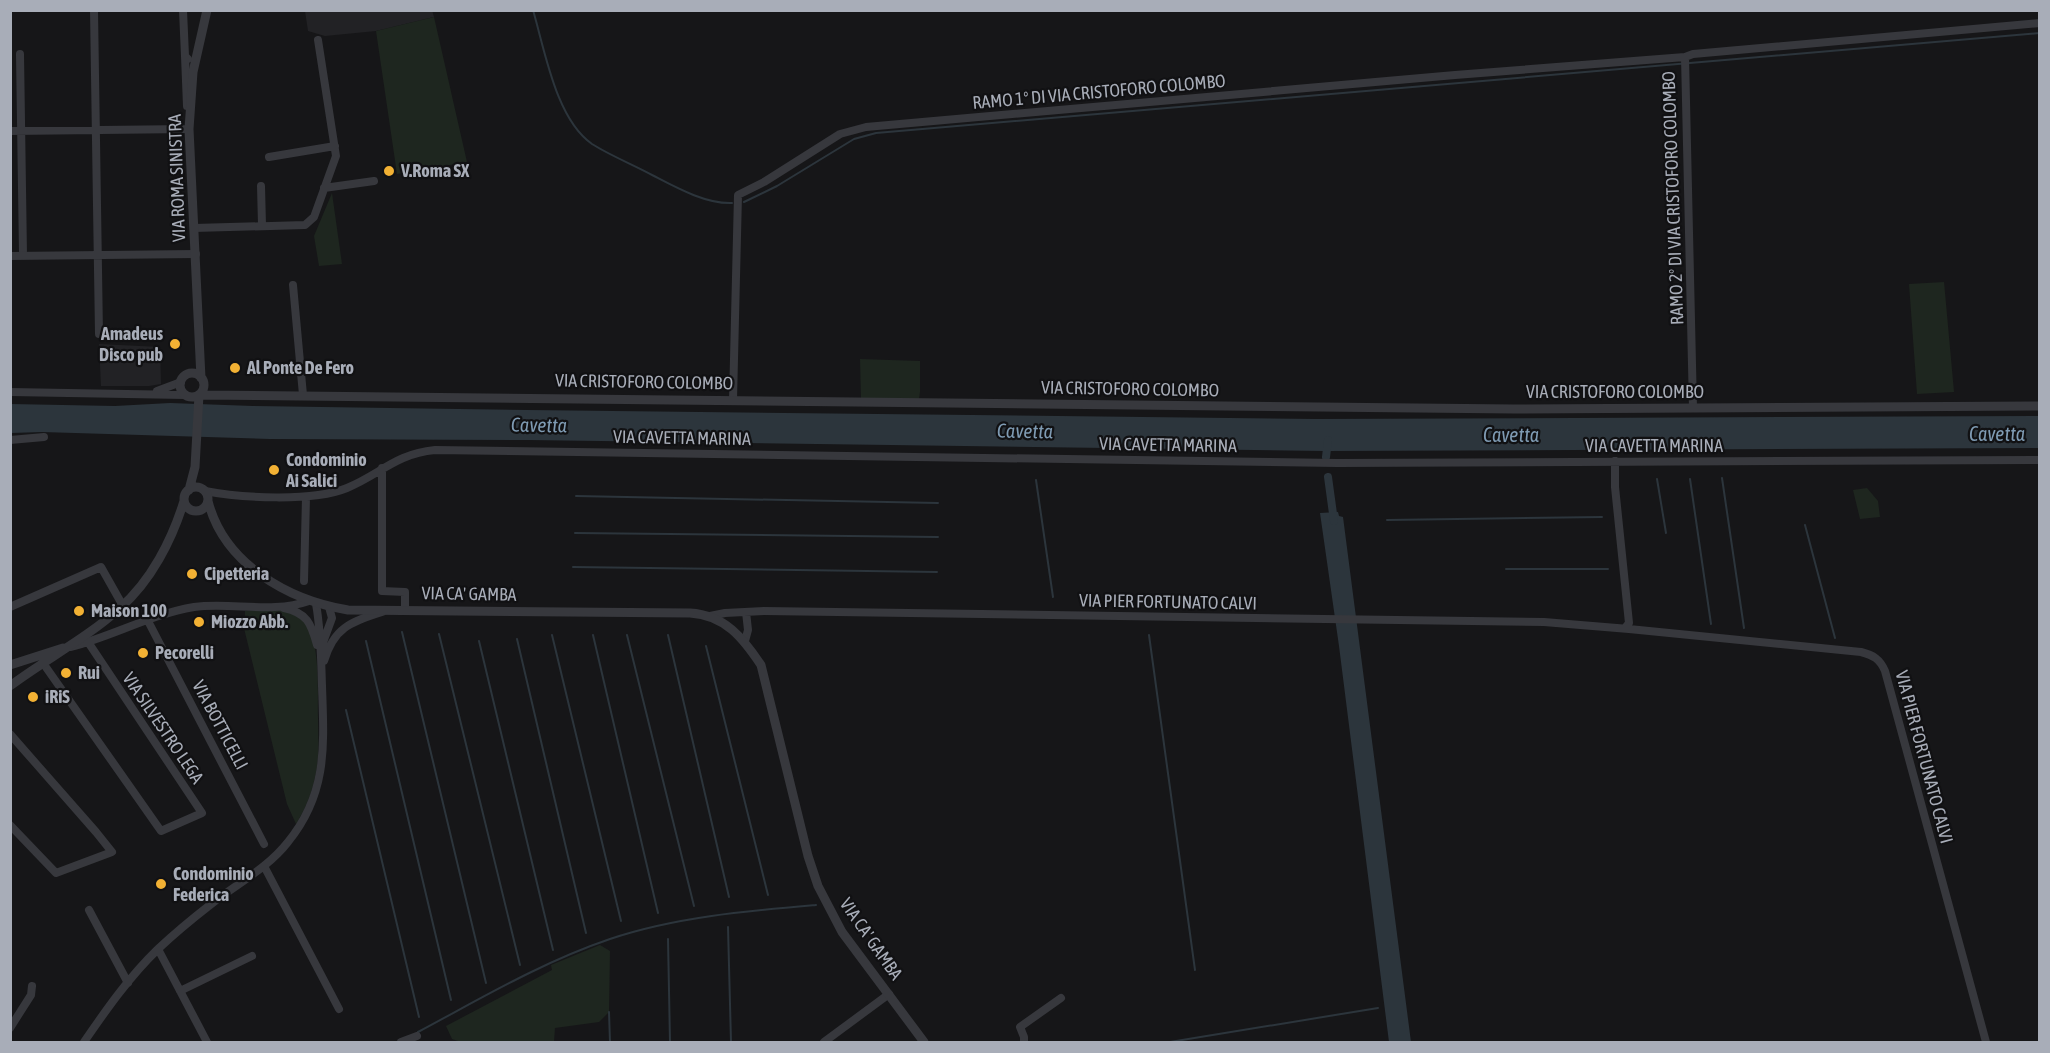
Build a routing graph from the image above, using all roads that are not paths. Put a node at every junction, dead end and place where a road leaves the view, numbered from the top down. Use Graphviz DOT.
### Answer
graph roads {
  1 [pos="94,10"];
  2 [pos="183,10"];
  3 [pos="207,10"];
  4 [pos="2040,23"];
  5 [pos="318,40"];
  6 [pos="20,54"];
  7 [pos="185,56"];
  8 [pos="195,61"];
  9 [pos="1685,62"];
  10 [pos="189,129"];
  11 [pos="96,130"];
  12 [pos="10,131"];
  13 [pos="20,131"];
  14 [pos="334,146"];
  15 [pos="269,157"];
  16 [pos="374,181"];
  17 [pos="261,186"];
  18 [pos="324,188"];
  19 [pos="262,225"];
  20 [pos="194,228"];
  21 [pos="196,254"];
  22 [pos="23,255"];
  23 [pos="98,255"];
  24 [pos="10,256"];
  25 [pos="293,285"];
  26 [pos="99,334"];
  27 [pos="199,345"];
  28 [pos="189,374"];
  29 [pos="203,381"];
  30 [pos="180,382"];
  31 [pos="10,392"];
  32 [pos="141,394"];
  33 [pos="219,394"];
  34 [pos="303,395"];
  35 [pos="194,397"];
  36 [pos="733,400"];
  37 [pos="2040,406"];
  38 [pos="1693,408"];
  39 [pos="44,437"];
  40 [pos="10,440"];
  41 [pos="2040,460"];
  42 [pos="1615,461"];
  43 [pos="195,467"];
  44 [pos="382,468"];
  45 [pos="189,490"];
  46 [pos="206,495"];
  47 [pos="306,496"];
  48 [pos="184,501"];
  49 [pos="197,511"];
  50 [pos="177,524"];
  51 [pos="216,525"];
  52 [pos="304,582"];
  53 [pos="312,602"];
  54 [pos="123,606"];
  55 [pos="10,607"];
  56 [pos="280,607"];
  57 [pos="329,607"];
  58 [pos="390,610"];
  59 [pos="405,610"];
  60 [pos="746,612"];
  61 [pos="710,616"];
  62 [pos="109,618"];
  63 [pos="148,621"];
  64 [pos="99,625"];
  65 [pos="127,627"];
  66 [pos="1625,628"];
  67 [pos="114,633"];
  68 [pos="745,641"];
  69 [pos="88,642"];
  70 [pos="68,648"];
  71 [pos="321,650"];
  72 [pos="321,659"];
  73 [pos="43,663"];
  74 [pos="10,665"];
  75 [pos="321,668"];
  76 [pos="10,686"];
  77 [pos="10,734"];
  78 [pos="10,825"];
  79 [pos="264,844"];
  80 [pos="264,866"];
  81 [pos="89,910"];
  82 [pos="158,949"];
  83 [pos="252,956"];
  84 [pos="128,983"];
  85 [pos="32,986"];
  86 [pos="180,991"];
  87 [pos="889,994"];
  88 [pos="1060,998"];
  89 [pos="339,1009"];
  90 [pos="10,1028"];
  91 [pos="417,1036"];
  92 [pos="84,1042"];
  93 [pos="207,1042"];
  94 [pos="401,1042"];
  95 [pos="824,1042"];
  96 [pos="924,1042"];
  97 [pos="1024,1042"];
  98 [pos="1986,1042"];
  1 -- 11 [label="street"];
  2 -- 7 [label="street"];
  3 -- 8 [label="street, VIA ROMA SINISTRA"];
  4 -- 9 [label="street, RAMO 2° DI VIA CRISTOFORO COLOMBO"];
  5 -- 14 [label="street"];
  6 -- 13 [label="street"];
  7 -- 8 [label="street"];
  7 -- 10 [label="street"];
  8 -- 10 [label="street, VIA ROMA SINISTRA"];
  9 -- 36 [label="street, RAMO 1° DI VIA CRISTOFORO COLOMBO"];
  9 -- 38 [label="street, RAMO 2° DI VIA CRISTOFORO COLOMBO"];
  10 -- 11 [label="street"];
  10 -- 20 [label="street, VIA ROMA SINISTRA"];
  11 -- 13 [label="street"];
  11 -- 23 [label="street"];
  12 -- 13 [label="street"];
  13 -- 22 [label="street"];
  14 -- 15 [label="street"];
  14 -- 18 [label="street"];
  16 -- 18 [label="street"];
  17 -- 19 [label="street"];
  18 -- 19 [label="street"];
  19 -- 20 [label="street"];
  20 -- 21 [label="street, VIA ROMA SINISTRA"];
  21 -- 23 [label="street"];
  21 -- 27 [label="street, VIA ROMA SINISTRA"];
  22 -- 23 [label="street"];
  22 -- 24 [label="street"];
  23 -- 26 [label="street"];
  25 -- 34 [label="street"];
  27 -- 28 [label="street, VIA ROMA SINISTRA"];
  27 -- 29 [label="street, VIA ROMA SINISTRA"];
  28 -- 29 [label="street"];
  28 -- 30 [label="street"];
  29 -- 33 [label="street"];
  29 -- 35 [label="street"];
  30 -- 32 [label="street"];
  30 -- 35 [label="street"];
  31 -- 32 [label="street"];
  32 -- 35 [label="street"];
  33 -- 34 [label="street, VIA CRISTOFORO COLOMBO"];
  33 -- 35 [label="street, VIA CRISTOFORO COLOMBO"];
  34 -- 36 [label="street, VIA CRISTOFORO COLOMBO"];
  35 -- 43 [label="street"];
  36 -- 38 [label="street, VIA CRISTOFORO COLOMBO"];
  37 -- 38 [label="street, VIA CRISTOFORO COLOMBO"];
  39 -- 40 [label="street"];
  41 -- 42 [label="street, VIA CAVETTA MARINA"];
  42 -- 44 [label="street, VIA CAVETTA MARINA"];
  42 -- 66 [label="street"];
  43 -- 45 [label="street"];
  43 -- 46 [label="street, VIA CA' GAMBA"];
  44 -- 47 [label="street, VIA CAVETTA MARINA"];
  44 -- 59 [label="street"];
  45 -- 46 [label="street"];
  45 -- 48 [label="street"];
  46 -- 47 [label="street, VIA CAVETTA MARINA"];
  46 -- 49 [label="street"];
  46 -- 51 [label="street, VIA CA' GAMBA"];
  47 -- 52 [label="street"];
  48 -- 49 [label="street"];
  48 -- 50 [label="street"];
  49 -- 50 [label="street"];
  49 -- 51 [label="street, VIA CA' GAMBA"];
  50 -- 54 [label="street"];
  51 -- 53 [label="street, VIA CA' GAMBA"];
  53 -- 56 [label="street"];
  53 -- 57 [label="street, VIA CA' GAMBA"];
  53 -- 71 [label="street"];
  54 -- 55 [label="street"];
  54 -- 62 [label="street"];
  56 -- 63 [label="street"];
  56 -- 72 [label="street"];
  57 -- 58 [label="street, VIA CA' GAMBA"];
  57 -- 71 [label="street"];
  58 -- 59 [label="street, VIA CA' GAMBA"];
  58 -- 75 [label="street"];
  59 -- 61 [label="street, VIA CA' GAMBA"];
  60 -- 61 [label="street, VIA PIER FORTUNATO CALVI"];
  60 -- 66 [label="street, VIA PIER FORTUNATO CALVI"];
  60 -- 68 [label="street"];
  61 -- 68 [label="street, VIA CA' GAMBA"];
  62 -- 64 [label="street"];
  62 -- 65 [label="street"];
  63 -- 65 [label="street"];
  63 -- 79 [label="street, VIA BOTTICELLI"];
  64 -- 67 [label="street"];
  64 -- 70 [label="street"];
  65 -- 67 [label="street"];
  66 -- 98 [label="street, VIA PIER FORTUNATO CALVI"];
  67 -- 69 [label="street"];
  68 -- 87 [label="street, VIA CA' GAMBA"];
  69 -- 70 [label="street"];
  69 -- 73 [label="street, VIA SILVESTRO LEGA"];
  70 -- 73 [label="street"];
  70 -- 74 [label="street"];
  71 -- 72 [label="street"];
  72 -- 75 [label="street"];
  73 -- 76 [label="street"];
  75 -- 80 [label="street"];
  77 -- 78 [label="street"];
  80 -- 82 [label="street"];
  80 -- 89 [label="street"];
  81 -- 84 [label="street"];
  82 -- 84 [label="street"];
  82 -- 86 [label="street"];
  83 -- 86 [label="street"];
  84 -- 92 [label="street"];
  85 -- 90 [label="street"];
  86 -- 93 [label="street"];
  87 -- 95 [label="street"];
  87 -- 96 [label="street, VIA CA' GAMBA"];
  88 -- 97 [label="street"];
  91 -- 94 [label="street"];
}
